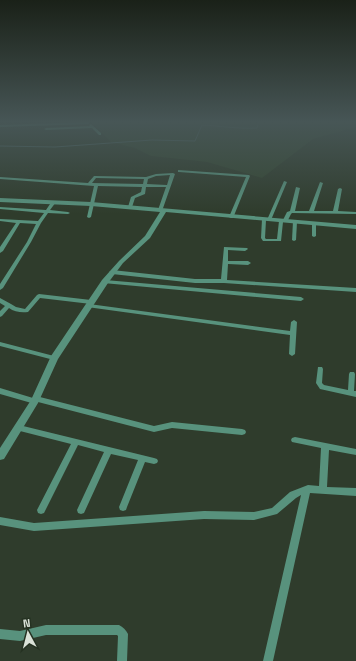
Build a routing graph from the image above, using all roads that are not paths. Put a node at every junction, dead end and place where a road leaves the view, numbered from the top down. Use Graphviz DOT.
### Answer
graph roads {
  1 [pos="179,171"];
  2 [pos="0,178"];
  3 [pos="146,178"];
  4 [pos="285,182"];
  5 [pos="90,184"];
  6 [pos="321,184"];
  7 [pos="96,185"];
  8 [pos="144,186"];
  9 [pos="169,186"];
  10 [pos="298,188"];
  11 [pos="340,189"];
  12 [pos="0,200"];
  13 [pos="54,202"];
  14 [pos="91,204"];
  15 [pos="130,207"];
  16 [pos="0,208"];
  17 [pos="48,210"];
  18 [pos="162,210"];
  19 [pos="292,212"];
  20 [pos="310,212"];
  21 [pos="68,213"];
  22 [pos="335,213"];
  23 [pos="356,213"];
  24 [pos="89,217"];
  25 [pos="231,217"];
  26 [pos="0,220"];
  27 [pos="267,220"];
  28 [pos="283,221"];
  29 [pos="19,222"];
  30 [pos="295,222"];
  31 [pos="39,223"];
  32 [pos="314,223"];
  33 [pos="356,227"];
  34 [pos="314,236"];
  35 [pos="294,240"];
  36 [pos="246,249"];
  37 [pos="0,251"];
  38 [pos="225,262"];
  39 [pos="248,263"];
  40 [pos="112,272"];
  41 [pos="224,281"];
  42 [pos="105,282"];
  43 [pos="0,288"];
  44 [pos="356,290"];
  45 [pos="301,299"];
  46 [pos="0,300"];
  47 [pos="90,304"];
  48 [pos="9,305"];
  49 [pos="0,315"];
  50 [pos="294,322"];
  51 [pos="293,333"];
  52 [pos="0,344"];
  53 [pos="292,354"];
  54 [pos="54,358"];
  55 [pos="320,369"];
  56 [pos="352,374"];
  57 [pos="0,391"];
  58 [pos="354,393"];
  59 [pos="36,400"];
  60 [pos="19,428"];
  61 [pos="242,432"];
  62 [pos="295,440"];
  63 [pos="76,442"];
  64 [pos="325,446"];
  65 [pos="109,450"];
  66 [pos="356,452"];
  67 [pos="0,456"];
  68 [pos="142,458"];
  69 [pos="154,461"];
  70 [pos="308,489"];
  71 [pos="323,489"];
  72 [pos="356,492"];
  73 [pos="123,507"];
  74 [pos="41,510"];
  75 [pos="81,510"];
  76 [pos="0,521"];
  77 [pos="0,634"];
  78 [pos="122,661"];
  79 [pos="268,661"];
  1 -- 25 [label="street"];
  2 -- 5 [label="street"];
  3 -- 5 [label="street"];
  3 -- 8 [label="street"];
  3 -- 9 [label="street"];
  4 -- 27 [label="street"];
  5 -- 7 [label="street"];
  6 -- 20 [label="street"];
  7 -- 8 [label="street"];
  7 -- 14 [label="street"];
  8 -- 9 [label="street"];
  8 -- 15 [label="street"];
  9 -- 18 [label="street"];
  10 -- 19 [label="street"];
  11 -- 22 [label="street"];
  12 -- 13 [label="street"];
  13 -- 14 [label="street"];
  13 -- 17 [label="street"];
  14 -- 15 [label="street"];
  14 -- 24 [label="street"];
  15 -- 18 [label="street"];
  16 -- 17 [label="street"];
  17 -- 21 [label="street"];
  17 -- 31 [label="street"];
  18 -- 25 [label="street"];
  18 -- 40 [label="street"];
  19 -- 20 [label="street"];
  19 -- 28 [label="street"];
  20 -- 22 [label="street"];
  22 -- 23 [label="street"];
  25 -- 27 [label="street"];
  26 -- 29 [label="street"];
  27 -- 28 [label="street"];
  27 -- 28 [label="street"];
  28 -- 30 [label="street"];
  29 -- 31 [label="street"];
  29 -- 37 [label="street"];
  30 -- 32 [label="street"];
  30 -- 35 [label="street"];
  31 -- 43 [label="street"];
  32 -- 33 [label="street"];
  32 -- 34 [label="street"];
  36 -- 38 [label="street"];
  38 -- 39 [label="street"];
  38 -- 41 [label="street"];
  40 -- 41 [label="street"];
  40 -- 42 [label="street"];
  41 -- 44 [label="street"];
  42 -- 45 [label="street"];
  42 -- 47 [label="street"];
  46 -- 48 [label="street"];
  47 -- 48 [label="street"];
  47 -- 51 [label="street"];
  47 -- 54 [label="street"];
  48 -- 49 [label="street"];
  50 -- 51 [label="street"];
  51 -- 53 [label="street"];
  52 -- 54 [label="street"];
  54 -- 59 [label="street"];
  55 -- 58 [label="street"];
  56 -- 58 [label="street"];
  57 -- 59 [label="street"];
  59 -- 60 [label="street"];
  59 -- 61 [label="street"];
  60 -- 63 [label="street"];
  60 -- 67 [label="street"];
  62 -- 64 [label="street"];
  63 -- 65 [label="street"];
  63 -- 74 [label="street"];
  64 -- 66 [label="street"];
  64 -- 71 [label="street"];
  65 -- 68 [label="street"];
  65 -- 75 [label="street"];
  68 -- 69 [label="street"];
  68 -- 73 [label="street"];
  70 -- 71 [label="street"];
  70 -- 76 [label="street"];
  70 -- 79 [label="street"];
  71 -- 72 [label="street"];
  77 -- 78 [label="street"];
}
